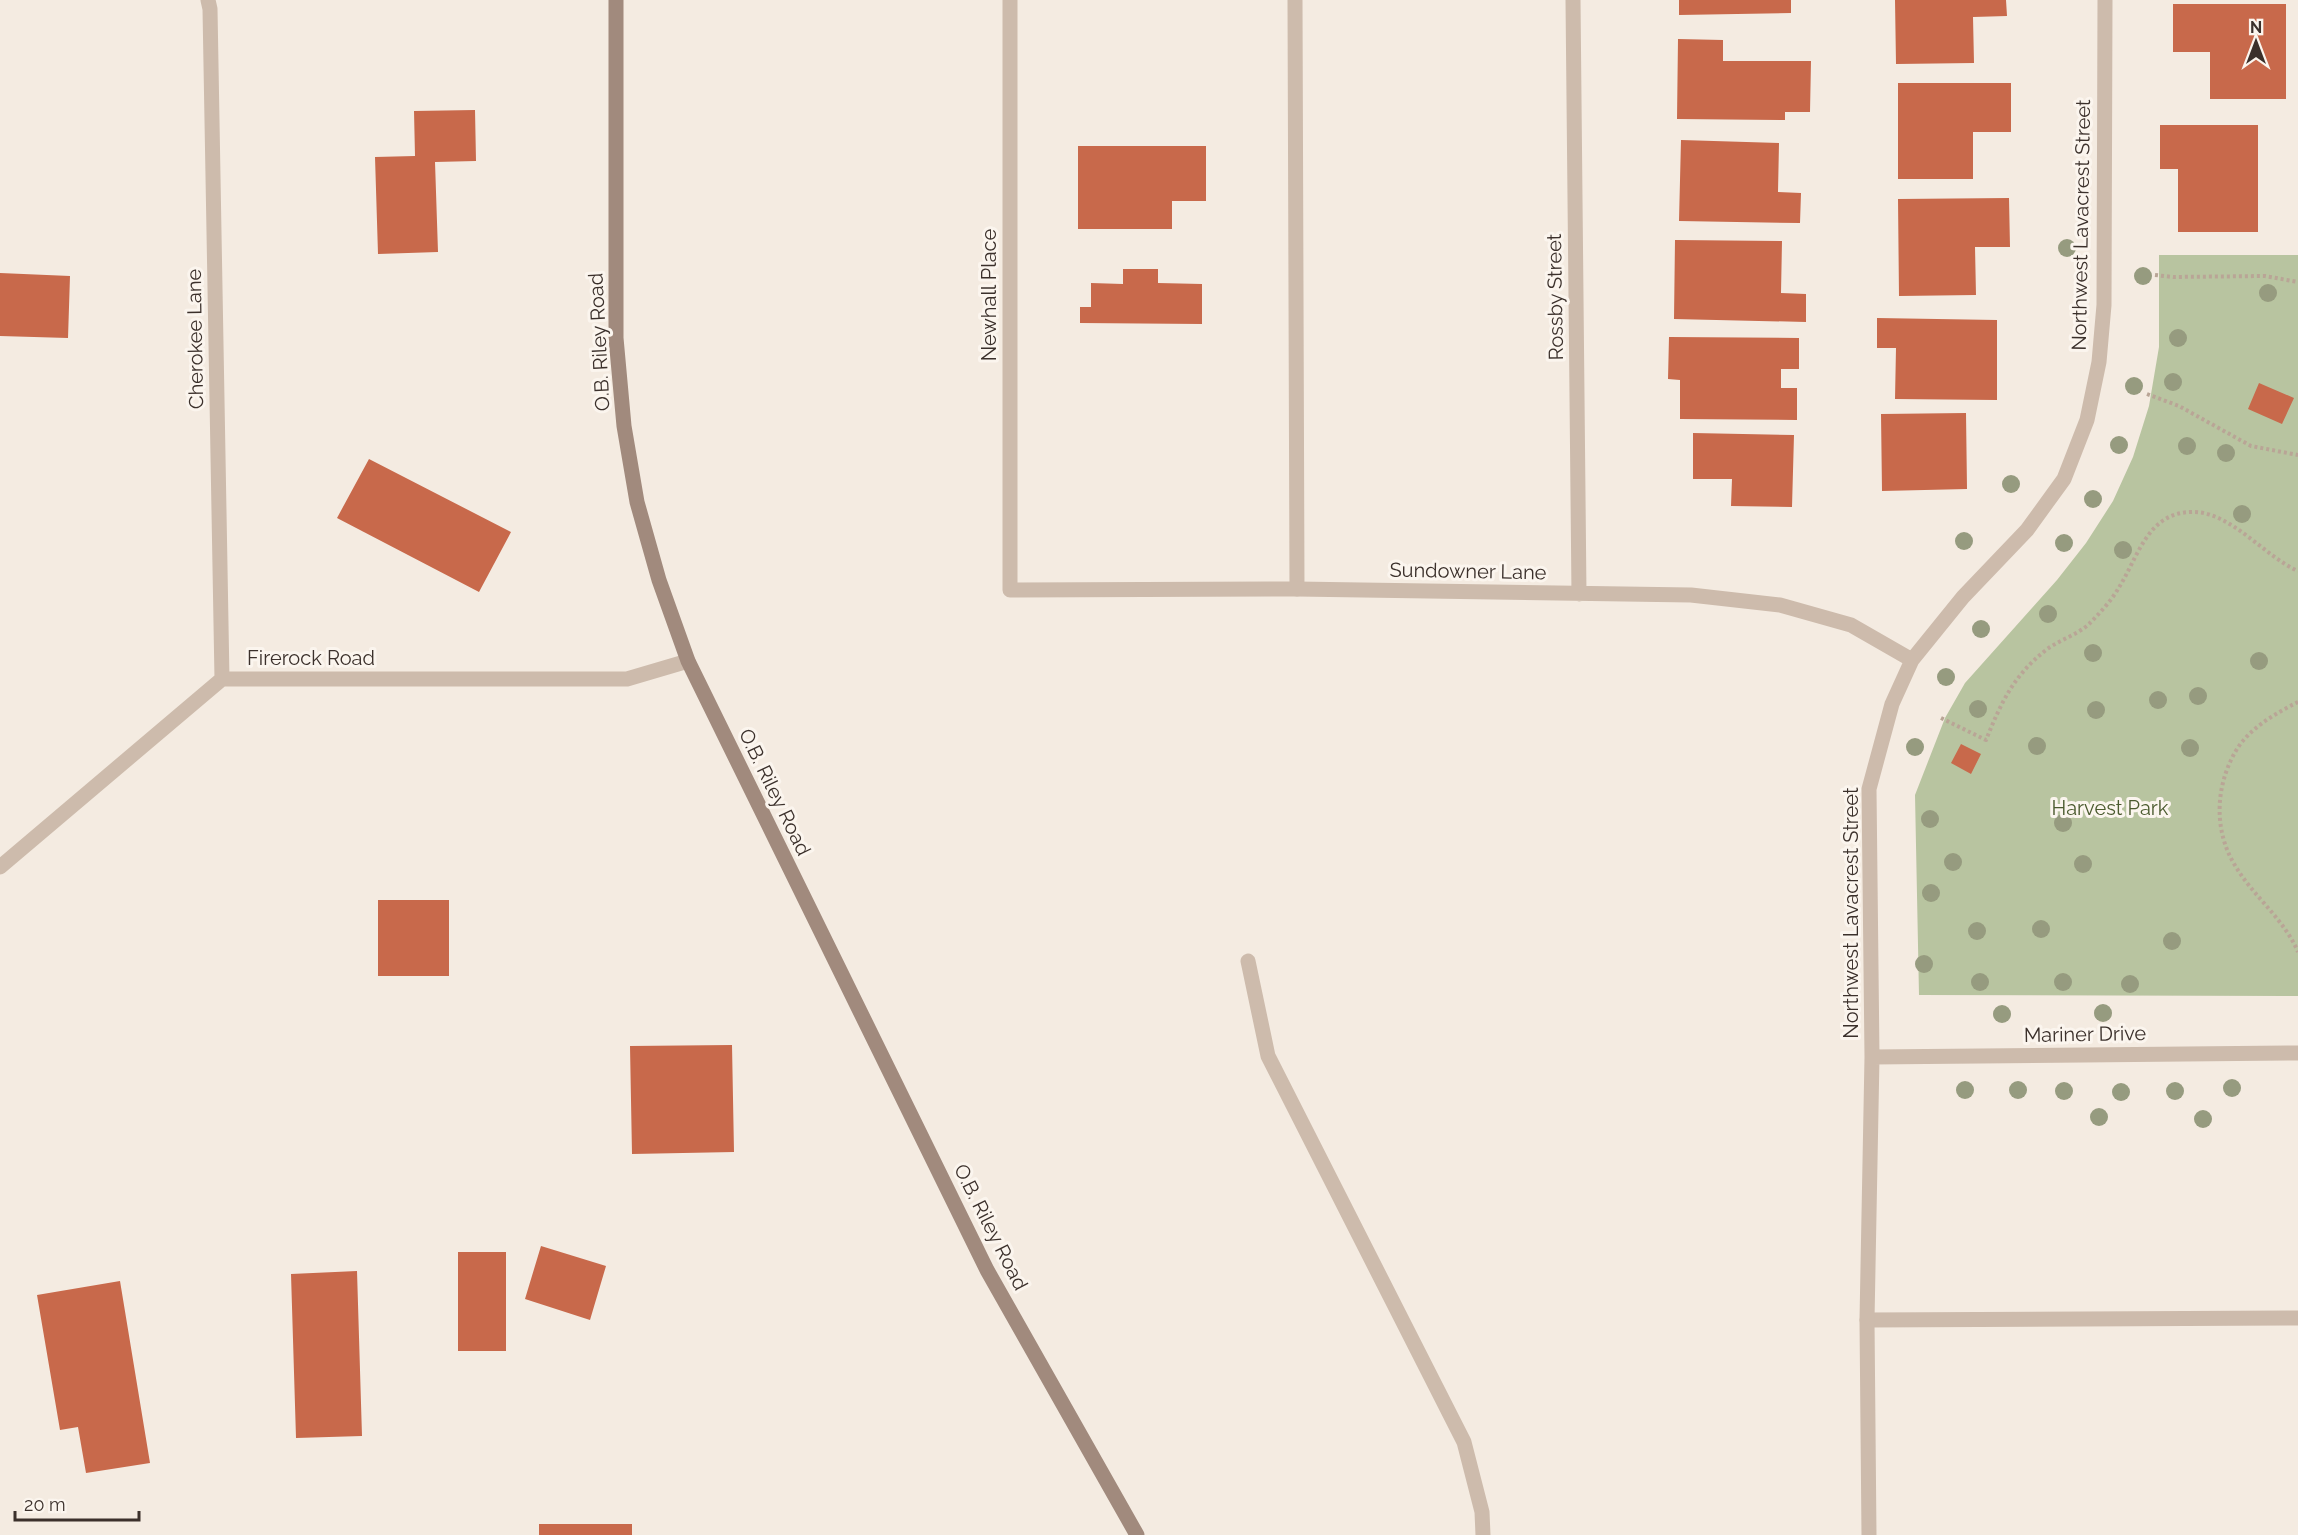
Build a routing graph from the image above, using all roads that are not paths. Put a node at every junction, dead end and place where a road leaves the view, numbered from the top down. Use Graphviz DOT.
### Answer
graph roads {
  1 [pos="208,0"];
  2 [pos="616,0"];
  3 [pos="1010,0"];
  4 [pos="1295,0"];
  5 [pos="1573,0"];
  6 [pos="2105,0"];
  7 [pos="1297,589"];
  8 [pos="1010,590"];
  9 [pos="1579,594"];
  10 [pos="1912,660"];
  11 [pos="688,661"];
  12 [pos="222,678"];
  13 [pos="0,867"];
  14 [pos="1248,961"];
  15 [pos="2298,1053"];
  16 [pos="1872,1057"];
  17 [pos="2298,1318"];
  18 [pos="1867,1320"];
  19 [pos="1137,1535"];
  20 [pos="1483,1535"];
  21 [pos="1869,1535"];
  1 -- 12 [label="street, Cherokee Lane"];
  2 -- 11 [label="street, O.B. Riley Road"];
  3 -- 8 [label="street, Newhall Place"];
  4 -- 7 [label="street"];
  5 -- 9 [label="street, Rossby Street"];
  6 -- 10 [label="street, Northwest Lavacrest Street"];
  7 -- 8 [label="street, Sundowner Lane"];
  7 -- 9 [label="street, Sundowner Lane"];
  9 -- 10 [label="street, Sundowner Lane"];
  10 -- 16 [label="street, Northwest Lavacrest Street"];
  11 -- 12 [label="street, Firerock Road"];
  11 -- 19 [label="street, O.B. Riley Road"];
  12 -- 13 [label="street, Firerock Road"];
  14 -- 20 [label="street"];
  15 -- 16 [label="street, Mariner Drive"];
  16 -- 18 [label="street, Northwest Lavacrest Street"];
  17 -- 18 [label="street"];
  18 -- 21 [label="street, Northwest Lavacrest Street"];
}
